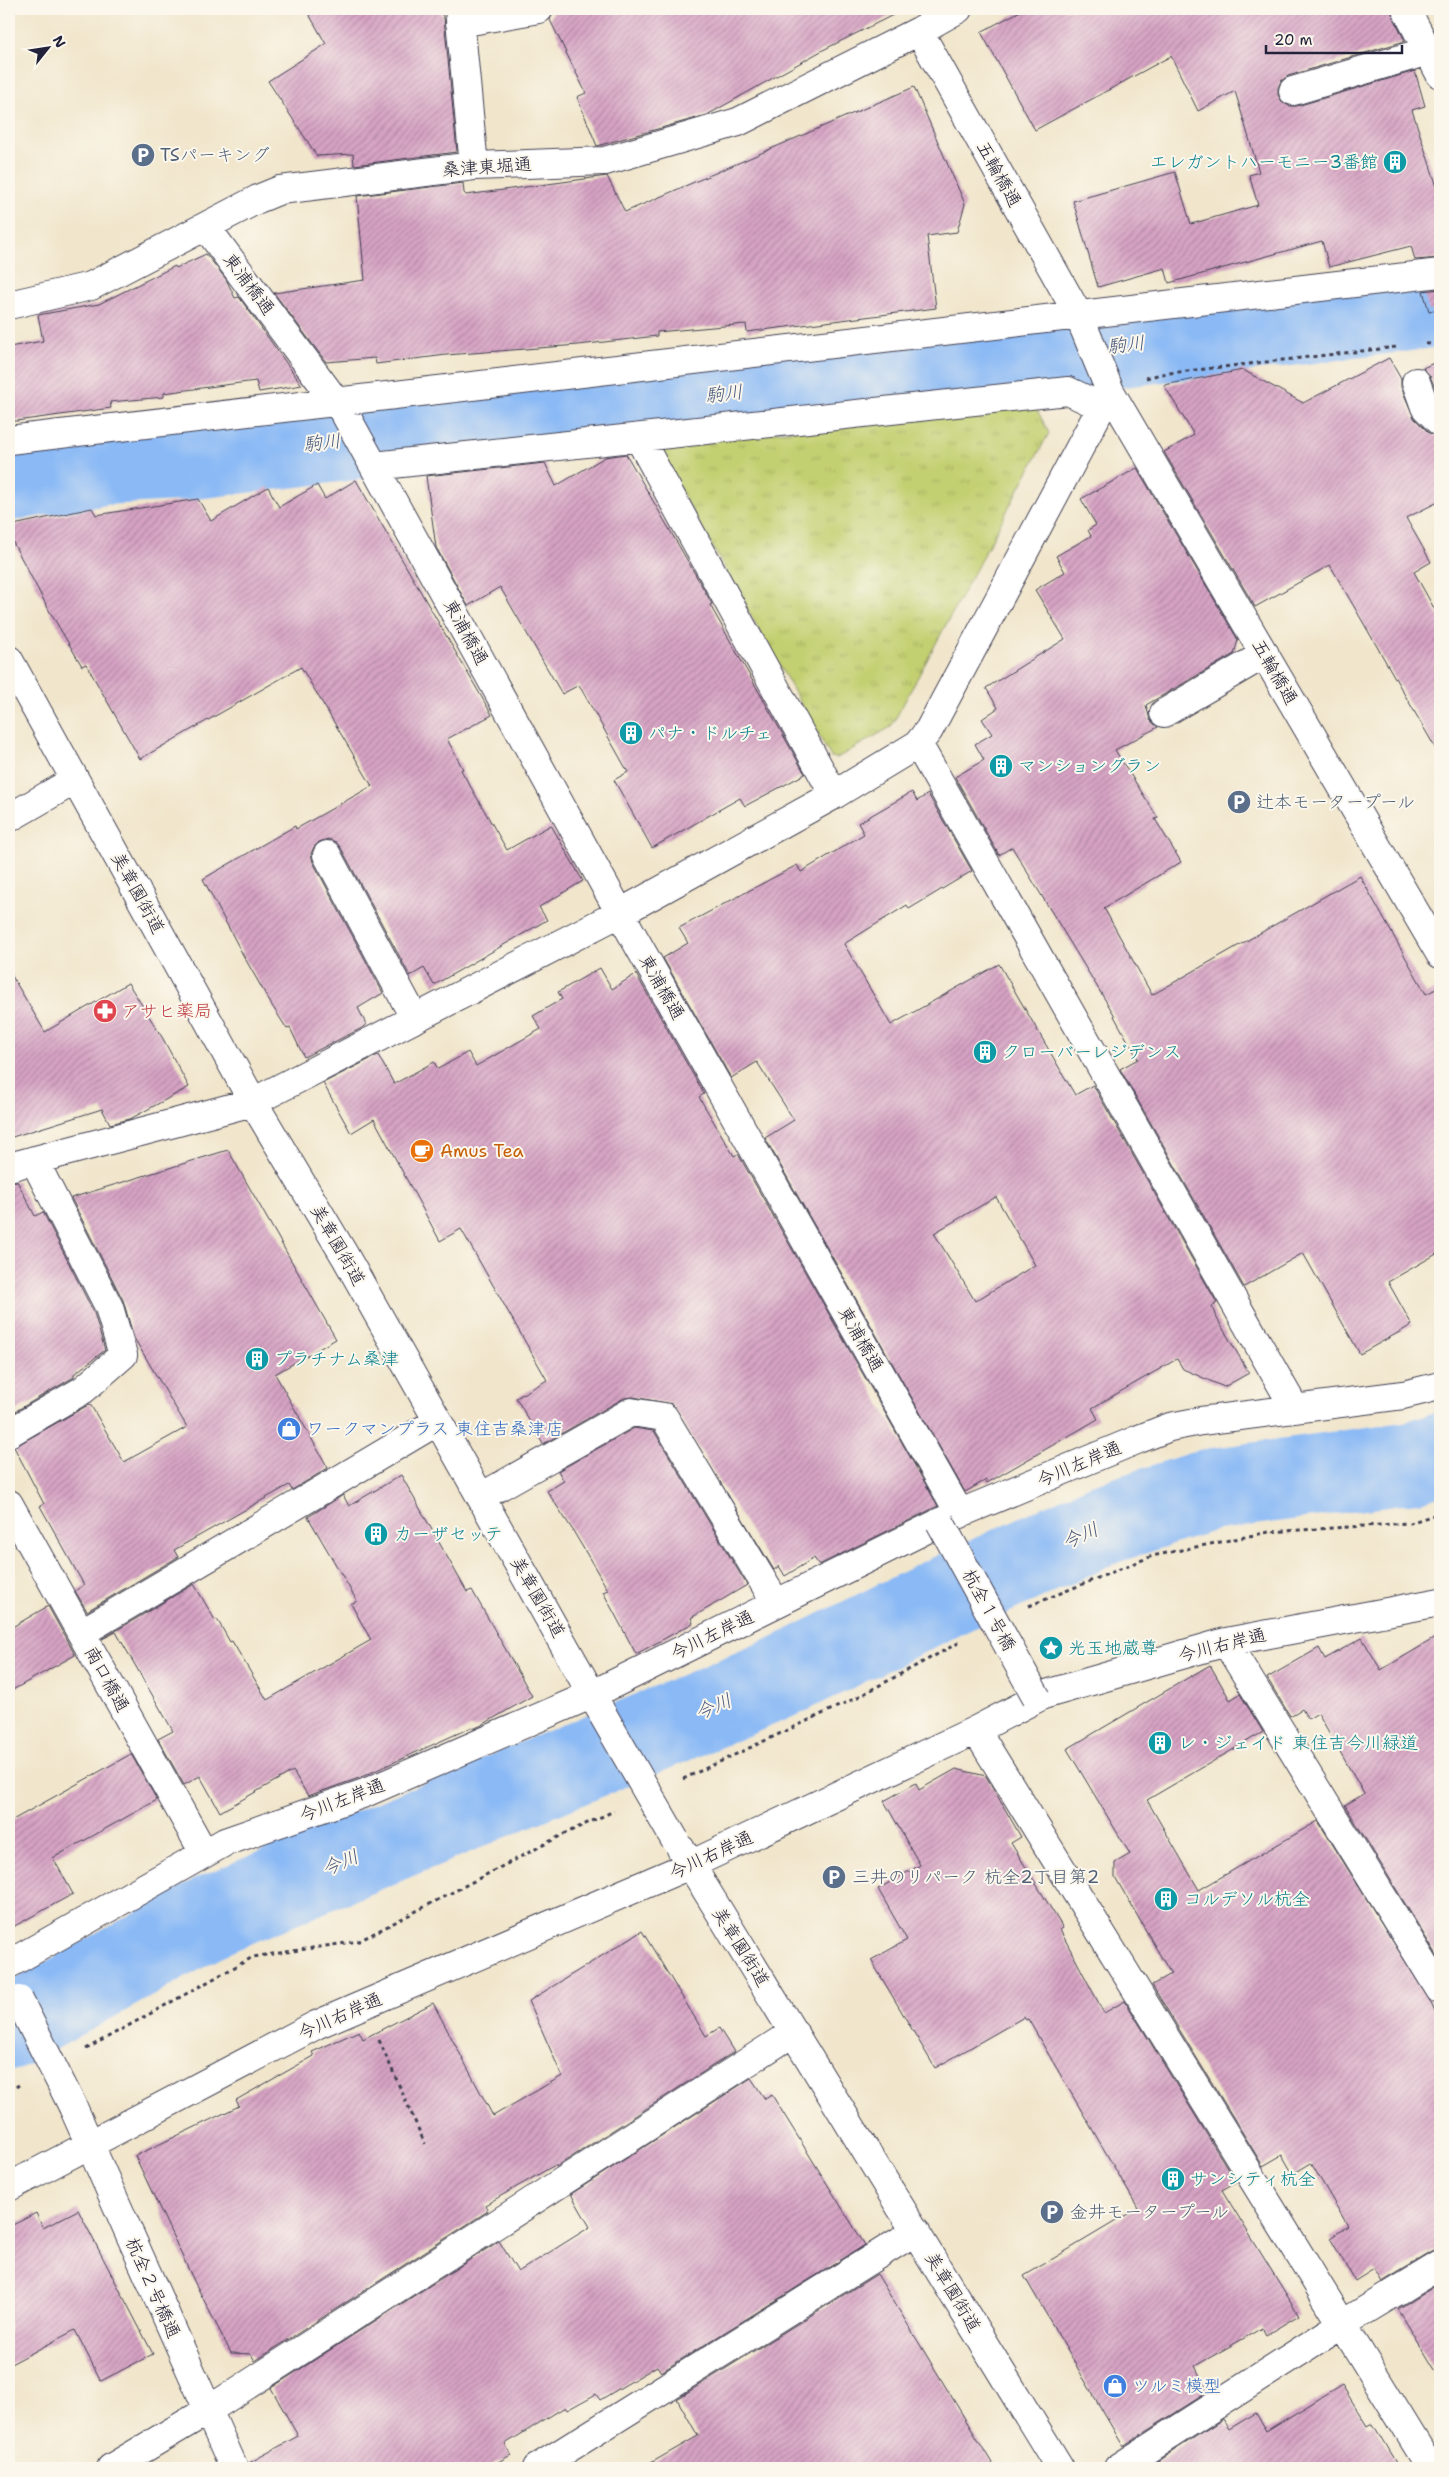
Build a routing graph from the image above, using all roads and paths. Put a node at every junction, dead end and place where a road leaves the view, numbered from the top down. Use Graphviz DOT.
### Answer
graph roads {
  1 [pos="539,9"];
  2 [pos="958,9"];
  3 [pos="1406,9"];
  4 [pos="460,16"];
  5 [pos="919,31"];
  6 [pos="1434,63"];
  7 [pos="1293,91"];
  8 [pos="474,166"];
  9 [pos="206,227"];
  10 [pos="1440,273"];
  11 [pos="9,305"];
  12 [pos="1081,321"];
  13 [pos="1440,343"];
  14 [pos="1421,345"];
  15 [pos="1402,347"];
  16 [pos="1416,382"];
  17 [pos="1106,391"];
  18 [pos="341,408"];
  19 [pos="1440,422"];
  20 [pos="639,438"];
  21 [pos="9,440"];
  22 [pos="372,462"];
  23 [pos="1264,654"];
  24 [pos="9,660"];
  25 [pos="1164,713"];
  26 [pos="918,744"];
  27 [pos="75,780"];
  28 [pos="834,795"];
  29 [pos="9,818"];
  30 [pos="327,855"];
  31 [pos="620,913"];
  32 [pos="1440,954"];
  33 [pos="416,1019"];
  34 [pos="253,1102"];
  35 [pos="21,1163"];
  36 [pos="1440,1386"];
  37 [pos="1295,1408"];
  38 [pos="438,1421"];
  39 [pos="9,1433"];
  40 [pos="481,1497"];
  41 [pos="9,1504"];
  42 [pos="1440,1513"];
  43 [pos="950,1518"];
  44 [pos="1440,1602"];
  45 [pos="776,1603"];
  46 [pos="1021,1610"];
  47 [pos="81,1633"];
  48 [pos="969,1638"];
  49 [pos="1226,1642"];
  50 [pos="1037,1698"];
  51 [pos="598,1704"];
  52 [pos="976,1730"];
  53 [pos="680,1780"];
  54 [pos="618,1809"];
  55 [pos="204,1853"];
  56 [pos="690,1865"];
  57 [pos="9,1964"];
  58 [pos="9,1974"];
  59 [pos="1440,1990"];
  60 [pos="364,2005"];
  61 [pos="794,2032"];
  62 [pos="84,2050"];
  63 [pos="25,2082"];
  64 [pos="9,2091"];
  65 [pos="90,2142"];
  66 [pos="425,2144"];
  67 [pos="9,2187"];
  68 [pos="916,2231"];
  69 [pos="1440,2266"];
  70 [pos="1341,2326"];
  71 [pos="207,2411"];
  72 [pos="111,2468"];
  73 [pos="234,2468"];
  74 [pos="537,2468"];
  75 [pos="1060,2468"];
  76 [pos="1118,2468"];
  77 [pos="1431,2468"];
  1 -- 4 [label="street"];
  2 -- 5 [label="street, 桑津東堀通"];
  3 -- 6 [label="street"];
  4 -- 8 [label="street"];
  5 -- 8 [label="street, 桑津東堀通"];
  5 -- 12 [label="street, 五輪橋通"];
  6 -- 7 [label="street"];
  8 -- 9 [label="street, 桑津東堀通"];
  9 -- 11 [label="street, 桑津東堀通"];
  9 -- 18 [label="street, 東浦橋通"];
  10 -- 12 [label="street"];
  12 -- 17 [label="street, 五輪橋通"];
  12 -- 18 [label="street"];
  13 -- 14 [label="path"];
  15 -- 17 [label="path"];
  16 -- 19 [label="street"];
  17 -- 20 [label="street"];
  17 -- 23 [label="street, 五輪橋通"];
  17 -- 26 [label="street"];
  18 -- 21 [label="street"];
  18 -- 22 [label="street, 東浦橋通"];
  20 -- 22 [label="street"];
  20 -- 28 [label="street"];
  22 -- 31 [label="street, 東浦橋通"];
  23 -- 25 [label="street"];
  23 -- 32 [label="street, 五輪橋通"];
  24 -- 27 [label="street, 美章園街道"];
  26 -- 28 [label="street"];
  26 -- 37 [label="street"];
  27 -- 29 [label="street"];
  27 -- 34 [label="street, 美章園街道"];
  28 -- 31 [label="street"];
  30 -- 33 [label="street"];
  31 -- 33 [label="street"];
  31 -- 43 [label="street, 東浦橋通"];
  33 -- 34 [label="street"];
  34 -- 35 [label="street"];
  34 -- 38 [label="street, 美章園街道"];
  35 -- 39 [label="street"];
  36 -- 37 [label="street, 今川左岸通"];
  37 -- 43 [label="street, 今川左岸通"];
  38 -- 40 [label="street, 美章園街道"];
  38 -- 47 [label="street"];
  40 -- 45 [label="street"];
  40 -- 51 [label="street, 美章園街道"];
  41 -- 47 [label="street, 南口橋通"];
  42 -- 46 [label="path"];
  43 -- 45 [label="street, 今川左岸通"];
  43 -- 50 [label="street, 杭全１号橋, bridge"];
  44 -- 49 [label="street, 今川右岸通"];
  45 -- 51 [label="street, 今川左岸通"];
  47 -- 55 [label="street, 南口橋通"];
  48 -- 53 [label="path"];
  49 -- 50 [label="street, 今川右岸通"];
  49 -- 59 [label="street"];
  50 -- 52 [label="street, 今川右岸通"];
  51 -- 55 [label="street, 今川左岸通"];
  51 -- 56 [label="street, 美章園街道, bridge"];
  52 -- 56 [label="street, 今川右岸通"];
  52 -- 70 [label="street"];
  54 -- 62 [label="path"];
  55 -- 57 [label="street, 今川左岸通"];
  56 -- 60 [label="street, 今川右岸通"];
  56 -- 61 [label="street, 美章園街道"];
  58 -- 65 [label="street, 杭全２号橋通, bridge"];
  60 -- 65 [label="street, 今川右岸通"];
  60 -- 66 [label="path"];
  61 -- 68 [label="street, 美章園街道"];
  61 -- 71 [label="street"];
  63 -- 64 [label="path"];
  65 -- 67 [label="street, 今川右岸通"];
  65 -- 71 [label="street, 杭全２号橋通"];
  68 -- 74 [label="street"];
  68 -- 75 [label="street, 美章園街道"];
  69 -- 70 [label="street"];
  70 -- 76 [label="street"];
  70 -- 77 [label="street"];
  71 -- 72 [label="street"];
  71 -- 73 [label="street, 杭全２号橋通"];
}
